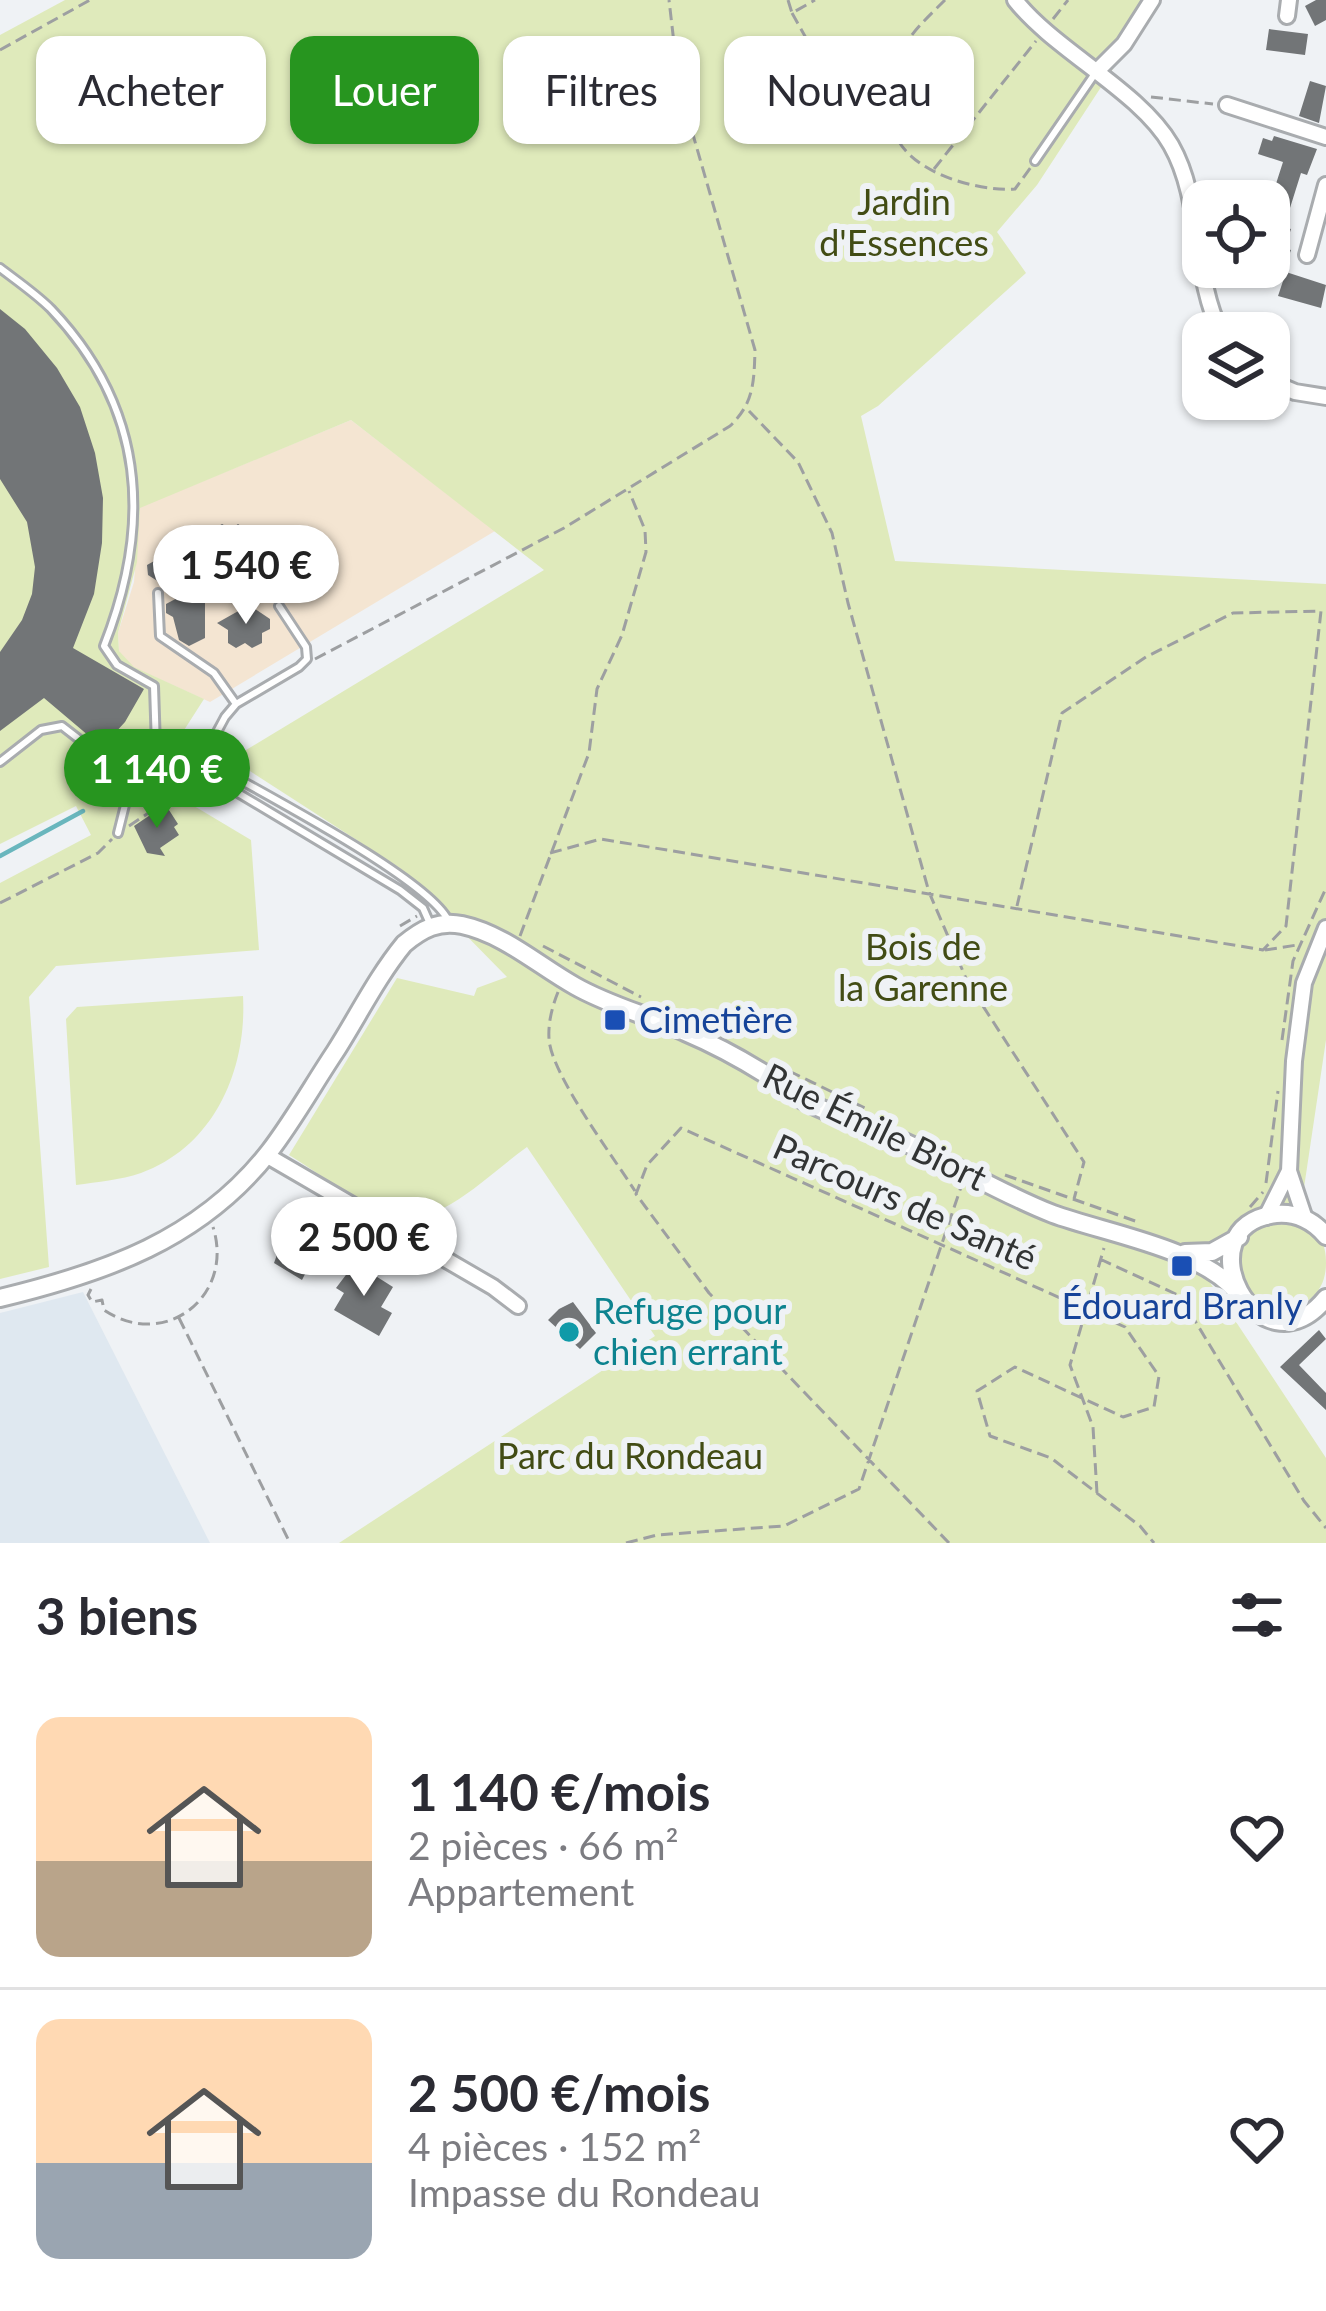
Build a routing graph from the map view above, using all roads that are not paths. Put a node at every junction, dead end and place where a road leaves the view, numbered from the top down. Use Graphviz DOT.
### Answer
graph roads {
  1 [pos="1015,0"];
  2 [pos="1152,0"];
  3 [pos="1096,72"];
  4 [pos="1227,105"];
  5 [pos="1326,137"];
  6 [pos="1035,160"];
  7 [pos="1326,185"];
  8 [pos="1306,255"];
  9 [pos="0,268"];
  10 [pos="1213,312"];
  11 [pos="1290,390"];
  12 [pos="1326,397"];
  13 [pos="158,593"];
  14 [pos="279,606"];
  15 [pos="236,704"];
  16 [pos="156,747"];
  17 [pos="203,759"];
  18 [pos="0,762"];
  19 [pos="120,771"];
  20 [pos="196,772"];
  21 [pos="118,833"];
  22 [pos="432,923"];
  23 [pos="1324,933"];
  24 [pos="266,1156"];
  25 [pos="1289,1171"];
  26 [pos="1266,1217"];
  27 [pos="1305,1219"];
  28 [pos="1240,1228"];
  29 [pos="1143,1233"];
  30 [pos="1326,1236"];
  31 [pos="1236,1291"];
  32 [pos="0,1298"];
  33 [pos="1326,1298"];
  34 [pos="518,1306"];
  35 [pos="1317,1315"];
  1 -- 3 [label="street"];
  2 -- 3 [label="street"];
  3 -- 6 [label="lane"];
  3 -- 10 [label="street"];
  4 -- 5 [label="street"];
  7 -- 8 [label="street"];
  9 -- 16 [label="lane"];
  11 -- 12 [label="street"];
  13 -- 15 [label="lane"];
  14 -- 15 [label="lane"];
  15 -- 17 [label="lane"];
  16 -- 19 [label="lane"];
  16 -- 20 [label="lane"];
  17 -- 20 [label="lane"];
  17 -- 22 [label="lane"];
  18 -- 19 [label="lane"];
  19 -- 21 [label="lane"];
  20 -- 22 [label="lane"];
  22 -- 24 [label="street"];
  22 -- 29 [label="street, Rue Émile Biort"];
  23 -- 25 [label="street"];
  24 -- 32 [label="street"];
  24 -- 34 [label="street"];
  25 -- 26 [label="street"];
  25 -- 27 [label="street"];
  26 -- 27 [label="street"];
  26 -- 28 [label="street"];
  27 -- 30 [label="street"];
  28 -- 29 [label="street, Rue Émile Biort"];
  28 -- 31 [label="street"];
  29 -- 31 [label="street, Rue Émile Biort"];
  31 -- 35 [label="street, Rue Émile Biort"];
  33 -- 35 [label="street"];
}
